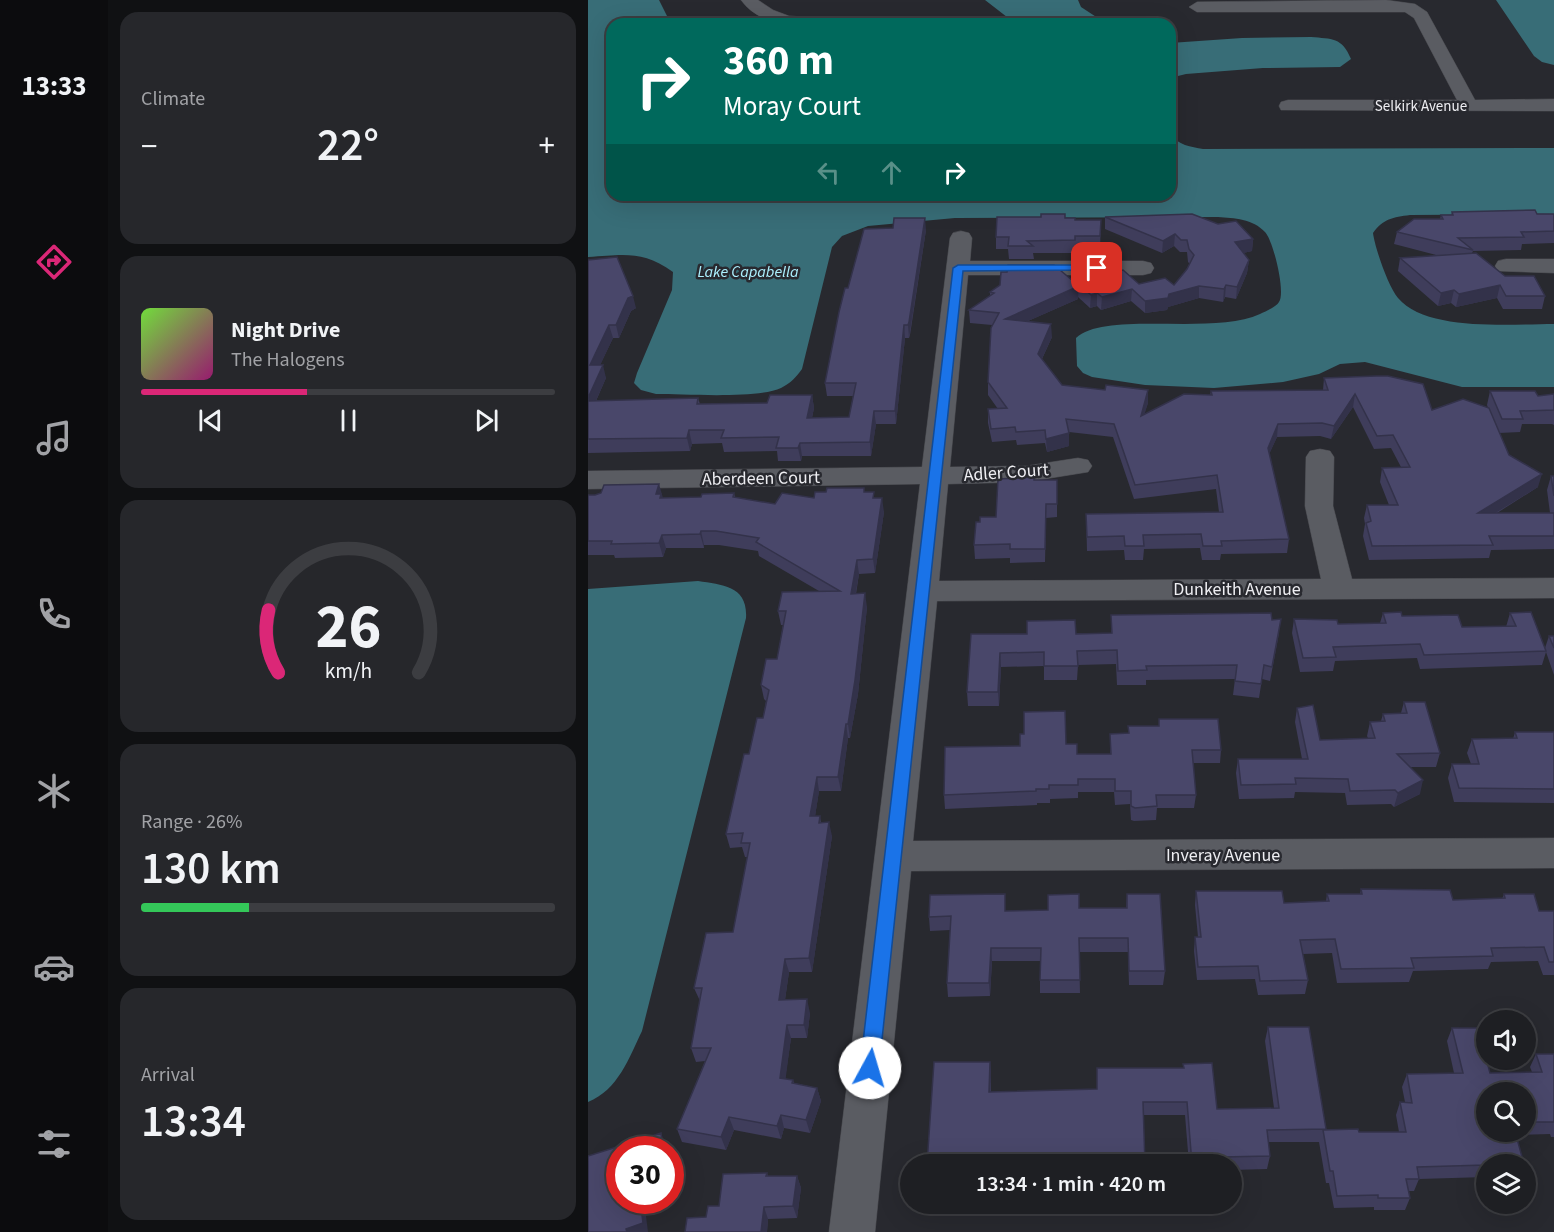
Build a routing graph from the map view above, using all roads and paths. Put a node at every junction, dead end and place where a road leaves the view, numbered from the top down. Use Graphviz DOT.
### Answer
graph roads {
  1 [pos="749,0"];
  2 [pos="1197,7"];
  3 [pos="779,18"];
  4 [pos="1469,105"];
  5 [pos="1554,105"];
  6 [pos="1288,106"];
  7 [pos="1506,266"];
  8 [pos="1554,266"];
  9 [pos="1143,268"];
  10 [pos="1320,457"];
  11 [pos="1078,466"];
  12 [pos="935,476"];
  13 [pos="588,480"];
  14 [pos="1339,588"];
  15 [pos="1554,588"];
  16 [pos="921,591"];
  17 [pos="1554,854"];
  18 [pos="893,856"];
  19 [pos="852,1232"];
  1 -- 3 [label="street"];
  2 -- 4 [label="street"];
  4 -- 5 [label="street, Selkirk Avenue"];
  4 -- 6 [label="street, Selkirk Avenue"];
  7 -- 8 [label="street"];
  9 -- 12 [label="street"];
  10 -- 14 [label="street"];
  11 -- 12 [label="street, Adler Court"];
  12 -- 13 [label="street, Aberdeen Court"];
  12 -- 16 [label="street"];
  14 -- 15 [label="street, Dunkeith Avenue"];
  14 -- 16 [label="street, Dunkeith Avenue"];
  16 -- 18 [label="street"];
  17 -- 18 [label="street, Inveray Avenue"];
  18 -- 19 [label="street"];
}
